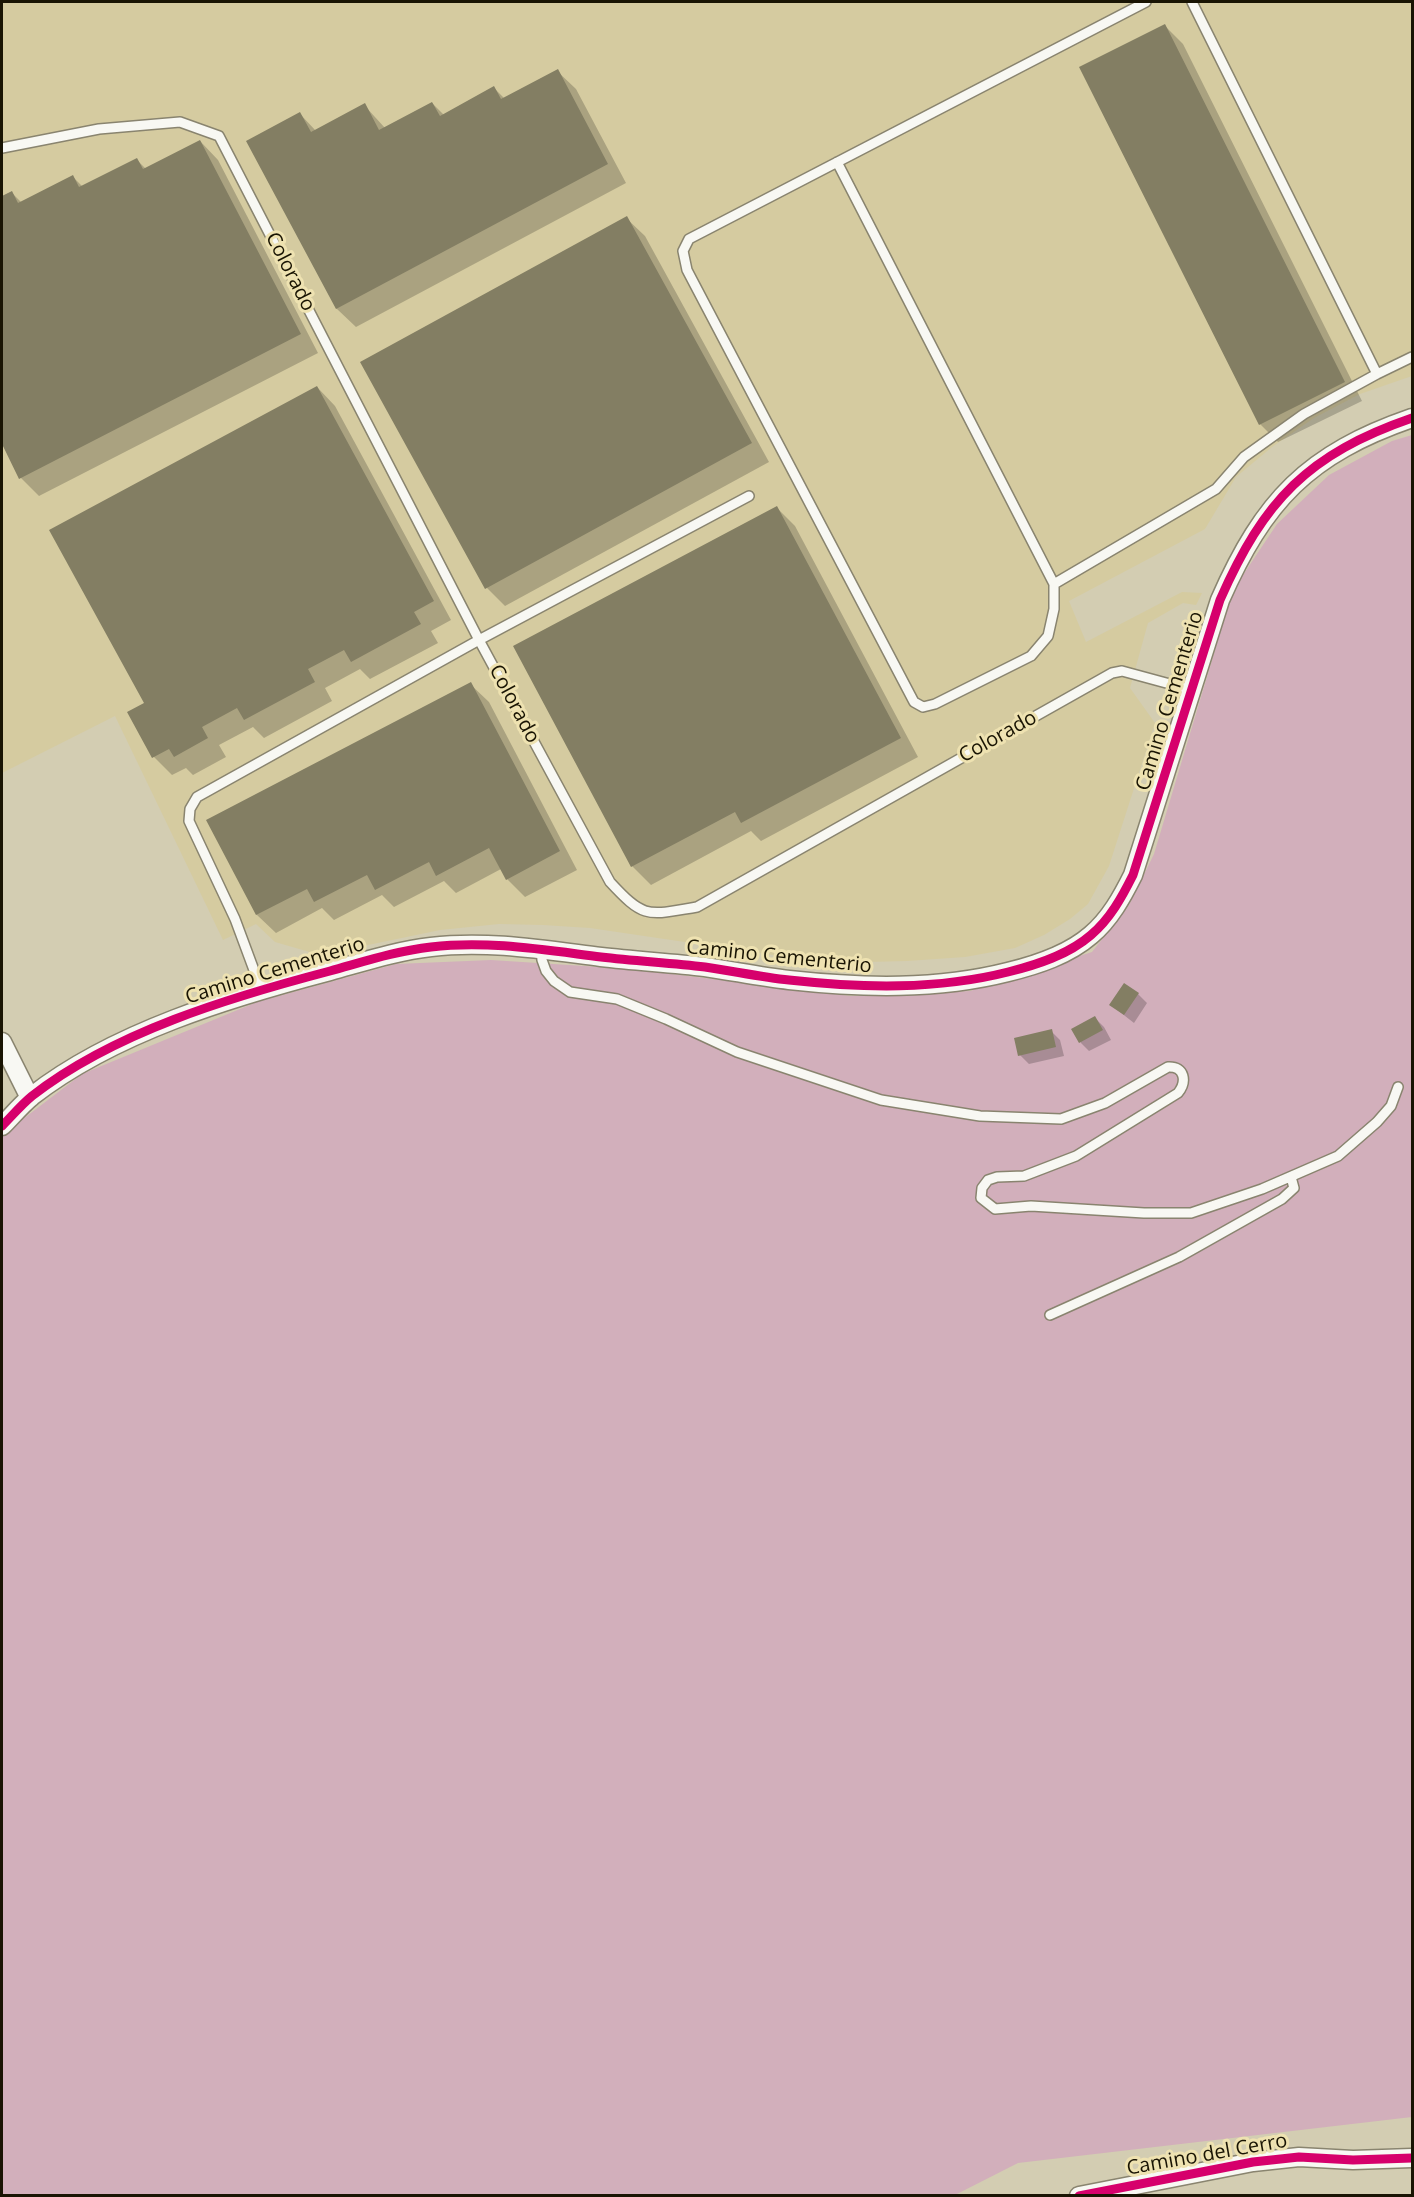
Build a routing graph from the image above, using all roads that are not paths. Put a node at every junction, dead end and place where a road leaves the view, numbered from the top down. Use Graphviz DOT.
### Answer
graph roads {
  1 [pos="1146,2"];
  2 [pos="1192,2"];
  3 [pos="2,148"];
  4 [pos="837,162"];
  5 [pos="1413,357"];
  6 [pos="1377,374"];
  7 [pos="1413,418"];
  8 [pos="749,496"];
  9 [pos="1054,584"];
  10 [pos="479,640"];
  11 [pos="1192,690"];
  12 [pos="541,949"];
  13 [pos="261,989"];
  14 [pos="2,1042"];
  15 [pos="1398,1087"];
  16 [pos="30,1098"];
  17 [pos="2,1126"];
  18 [pos="1292,1177"];
  19 [pos="1050,1315"];
  20 [pos="1413,2158"];
  21 [pos="1079,2196"];
  1 -- 4 [label="lane"];
  2 -- 6 [label="lane"];
  3 -- 10 [label="lane, Colorado"];
  4 -- 9 [label="lane"];
  4 -- 9 [label="lane"];
  5 -- 6 [label="lane"];
  6 -- 9 [label="lane"];
  7 -- 11 [label="street, Camino Cementerio"];
  8 -- 10 [label="lane"];
  10 -- 11 [label="lane, Colorado"];
  10 -- 13 [label="lane"];
  11 -- 12 [label="street, Camino Cementerio"];
  12 -- 13 [label="street, Camino Cementerio"];
  12 -- 18 [label="lane"];
  13 -- 16 [label="street, Camino Cementerio"];
  14 -- 16 [label="street"];
  15 -- 18 [label="lane"];
  16 -- 17 [label="street, Camino Cementerio"];
  18 -- 19 [label="lane"];
  20 -- 21 [label="street, Camino del Cerro"];
}
